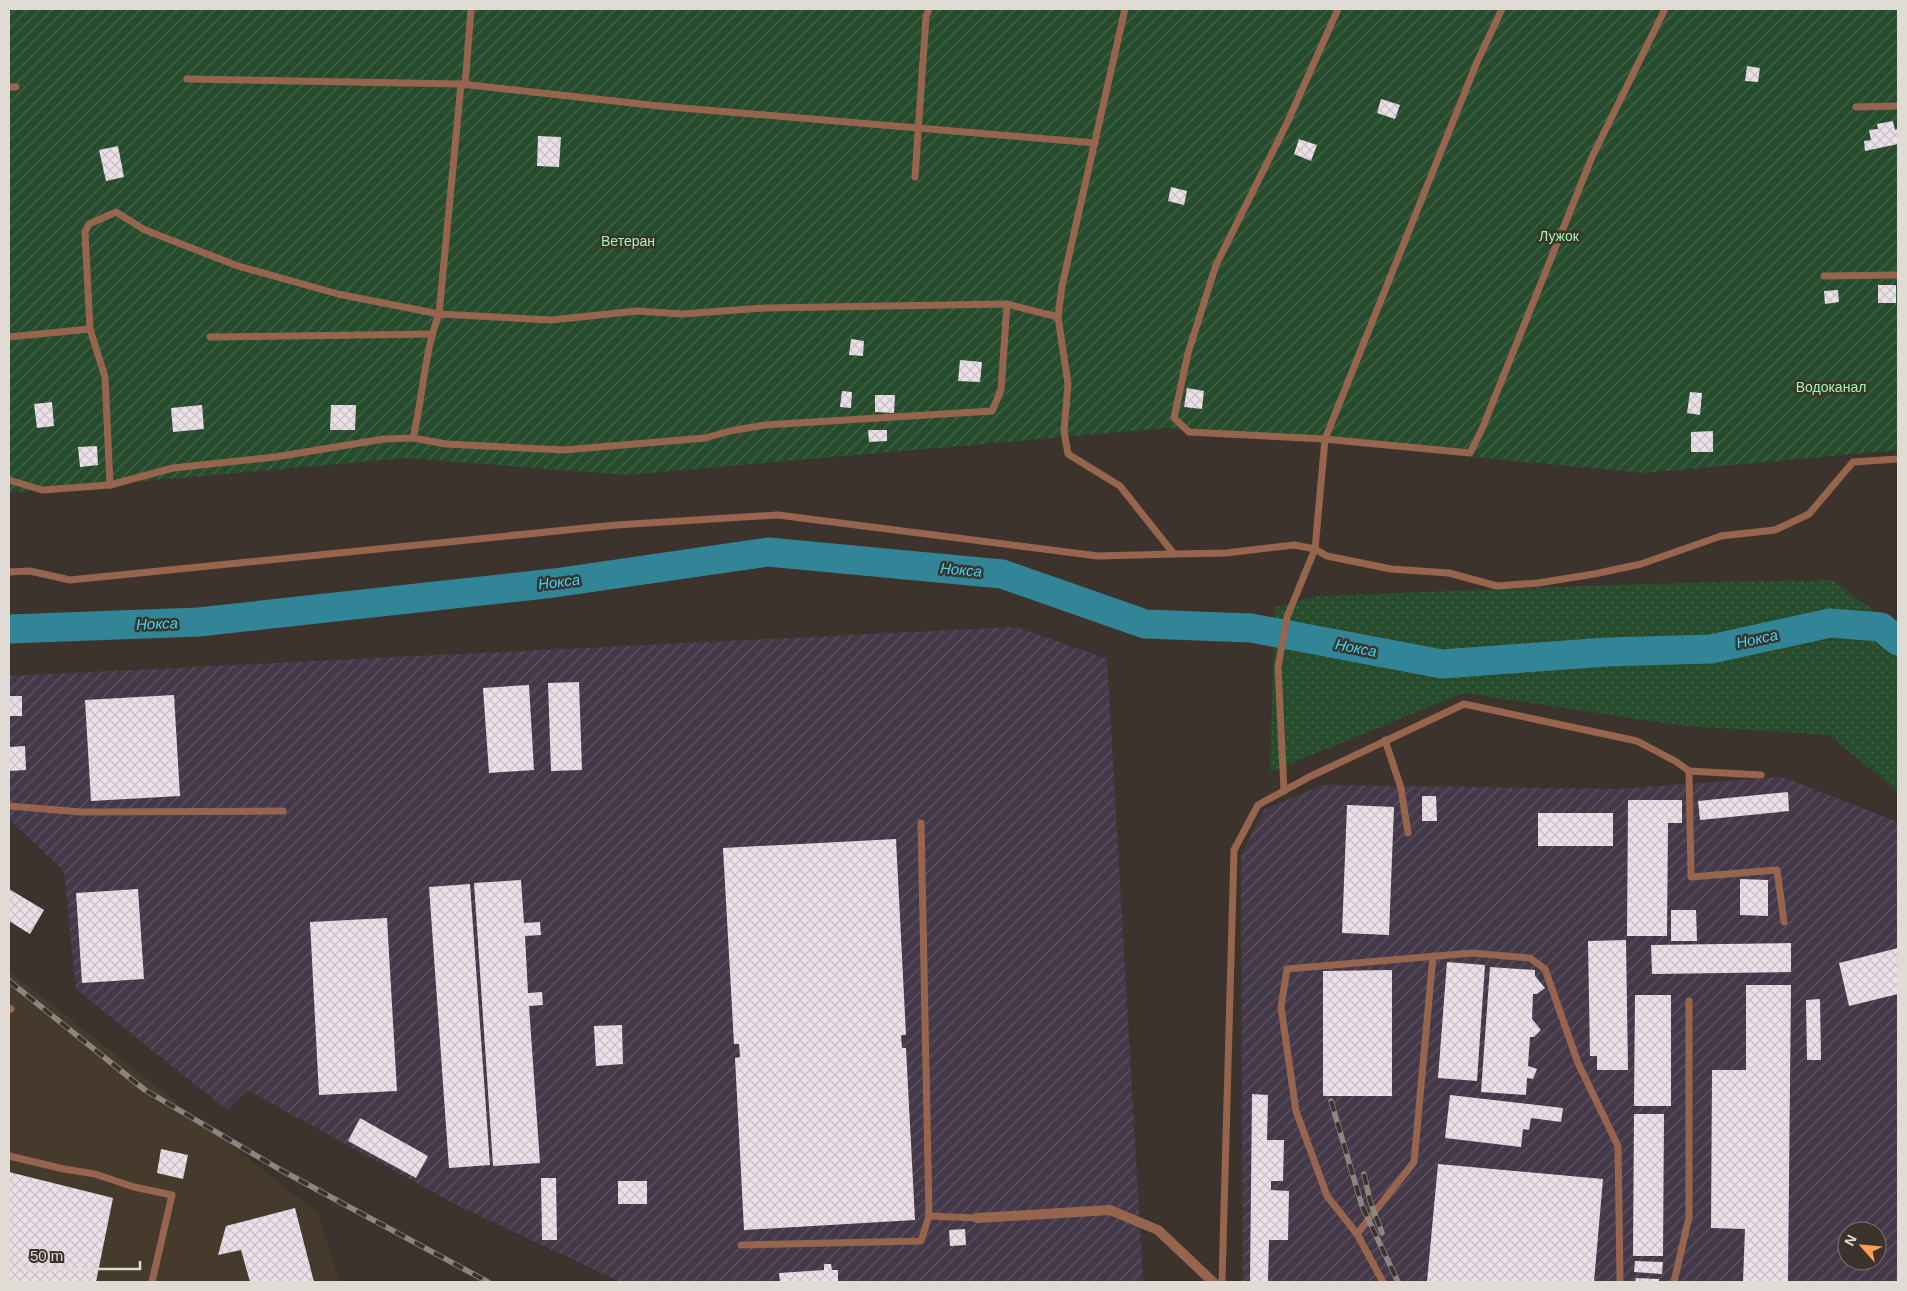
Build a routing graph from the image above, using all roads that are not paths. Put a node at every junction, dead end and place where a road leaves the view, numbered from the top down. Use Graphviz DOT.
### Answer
graph roads {
  1 [pos="471,9"];
  2 [pos="929,9"];
  3 [pos="1125,9"];
  4 [pos="1338,9"];
  5 [pos="1502,9"];
  6 [pos="1665,9"];
  7 [pos="188,79"];
  8 [pos="463,85"];
  9 [pos="1898,106"];
  10 [pos="1856,108"];
  11 [pos="920,128"];
  12 [pos="1095,143"];
  13 [pos="915,178"];
  14 [pos="1898,275"];
  15 [pos="1824,276"];
  16 [pos="1007,304"];
  17 [pos="439,314"];
  18 [pos="1058,316"];
  19 [pos="90,330"];
  20 [pos="432,334"];
  21 [pos="9,336"];
  22 [pos="210,337"];
  23 [pos="413,438"];
  24 [pos="1325,439"];
  25 [pos="1898,459"];
  26 [pos="9,480"];
  27 [pos="110,485"];
  28 [pos="1315,548"];
  29 [pos="1174,554"];
  30 [pos="9,572"];
  31 [pos="1385,740"];
  32 [pos="1689,771"];
  33 [pos="1760,775"];
  34 [pos="1284,791"];
  35 [pos="9,806"];
  36 [pos="283,810"];
  37 [pos="921,823"];
  38 [pos="1408,834"];
  39 [pos="1784,922"];
  40 [pos="1433,956"];
  41 [pos="1689,1001"];
  42 [pos="9,1156"];
  43 [pos="929,1216"];
  44 [pos="977,1218"];
  45 [pos="1357,1234"];
  46 [pos="741,1246"];
  47 [pos="152,1282"];
  48 [pos="1213,1282"];
  49 [pos="1222,1282"];
  50 [pos="1383,1282"];
  51 [pos="1620,1282"];
  52 [pos="1674,1282"];
  1 -- 8 [label="lane"];
  2 -- 11 [label="lane"];
  3 -- 12 [label="lane"];
  4 -- 24 [label="lane"];
  5 -- 24 [label="lane"];
  6 -- 24 [label="lane"];
  7 -- 8 [label="lane"];
  8 -- 11 [label="lane"];
  8 -- 17 [label="lane"];
  9 -- 10 [label="lane"];
  11 -- 12 [label="lane"];
  11 -- 13 [label="lane"];
  12 -- 18 [label="lane"];
  14 -- 15 [label="lane"];
  16 -- 17 [label="lane"];
  16 -- 18 [label="lane"];
  16 -- 23 [label="lane"];
  17 -- 19 [label="lane"];
  17 -- 20 [label="lane"];
  18 -- 29 [label="lane"];
  19 -- 21 [label="lane"];
  19 -- 27 [label="lane"];
  20 -- 22 [label="lane"];
  20 -- 23 [label="lane"];
  23 -- 27 [label="lane"];
  24 -- 28 [label="lane"];
  25 -- 28 [label="lane"];
  26 -- 27 [label="lane"];
  28 -- 29 [label="lane"];
  28 -- 34 [label="lane"];
  29 -- 30 [label="lane"];
  31 -- 32 [label="lane"];
  31 -- 34 [label="lane"];
  31 -- 38 [label="lane"];
  32 -- 33 [label="lane"];
  32 -- 39 [label="lane"];
  34 -- 49 [label="lane"];
  35 -- 36 [label="lane"];
  37 -- 43 [label="lane"];
  40 -- 45 [label="lane"];
  40 -- 45 [label="lane"];
  40 -- 51 [label="lane"];
  41 -- 52 [label="lane"];
  42 -- 47 [label="lane"];
  43 -- 44 [label="lane"];
  43 -- 46 [label="lane"];
  44 -- 48 [label="street"];
  45 -- 50 [label="lane"];
}
